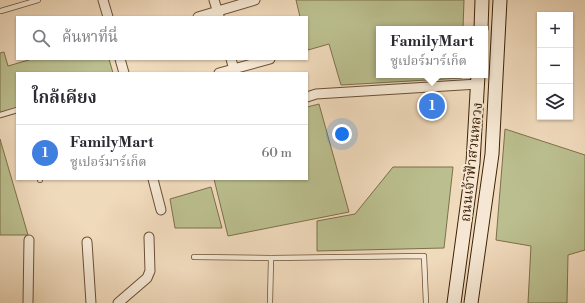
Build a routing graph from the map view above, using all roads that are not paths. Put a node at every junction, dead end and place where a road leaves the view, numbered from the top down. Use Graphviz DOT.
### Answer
graph roads {
  1 [pos="38,0"];
  2 [pos="103,0"];
  3 [pos="214,0"];
  4 [pos="254,0"];
  5 [pos="482,0"];
  6 [pos="500,0"];
  7 [pos="1,11"];
  8 [pos="218,14"];
  9 [pos="108,16"];
  10 [pos="205,16"];
  11 [pos="480,26"];
  12 [pos="120,60"];
  13 [pos="231,60"];
  14 [pos="267,60"];
  15 [pos="235,71"];
  16 [pos="124,72"];
  17 [pos="478,80"];
  18 [pos="308,97"];
  19 [pos="16,110"];
  20 [pos="0,115"];
  21 [pos="153,180"];
  22 [pos="161,210"];
  23 [pos="149,237"];
  24 [pos="29,240"];
  25 [pos="87,242"];
  26 [pos="194,258"];
  27 [pos="271,258"];
  28 [pos="28,303"];
  29 [pos="91,303"];
  30 [pos="118,303"];
  31 [pos="270,303"];
  32 [pos="426,303"];
  33 [pos="454,303"];
  34 [pos="471,303"];
  1 -- 7 [label="lane"];
  2 -- 9 [label="street"];
  3 -- 8 [label="street"];
  4 -- 8 [label="street"];
  5 -- 11 [label="main road"];
  6 -- 34 [label="main road, ถนนเจ้าฟ้าสวนหลวง"];
  8 -- 10 [label="street"];
  12 -- 16 [label="street"];
  13 -- 15 [label="street"];
  14 -- 15 [label="street"];
  17 -- 18 [label="street"];
  17 -- 33 [label="main road, ถนนเจ้าฟ้าสวนหลวง"];
  19 -- 20 [label="lane"];
  21 -- 22 [label="street"];
  23 -- 30 [label="street"];
  24 -- 28 [label="street"];
  25 -- 29 [label="street"];
  26 -- 27 [label="lane"];
  27 -- 31 [label="lane"];
  27 -- 32 [label="lane"];
}
